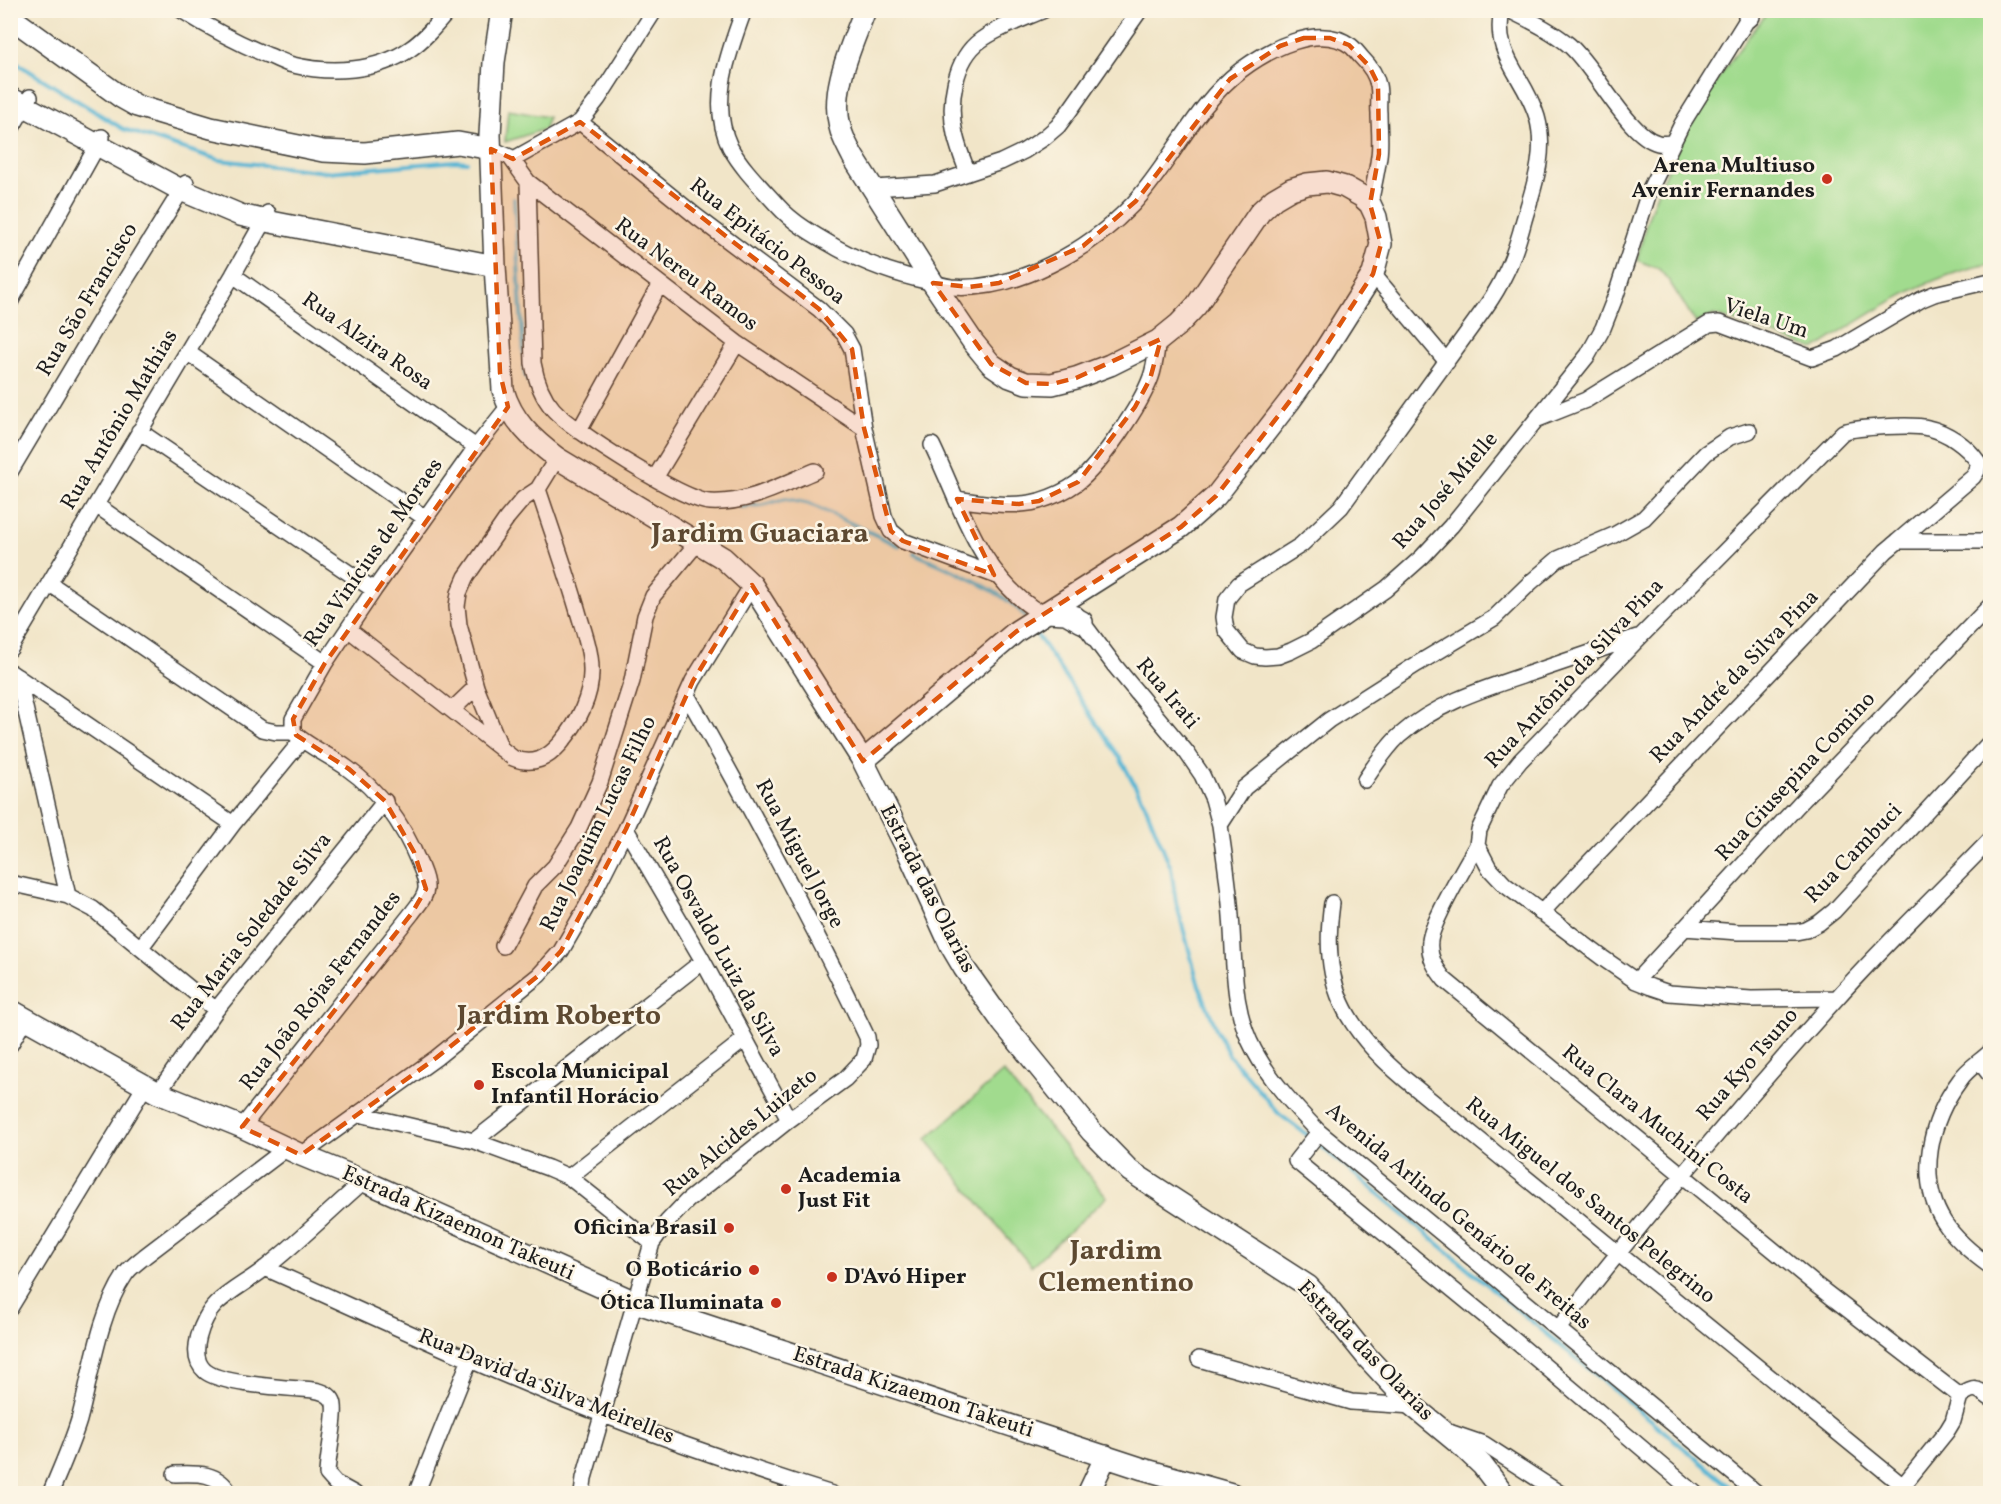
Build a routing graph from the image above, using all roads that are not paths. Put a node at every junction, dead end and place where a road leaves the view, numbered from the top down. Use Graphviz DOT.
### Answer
graph roads {
  1 [pos="449,10"];
  2 [pos="501,10"];
  3 [pos="655,10"];
  4 [pos="744,10"];
  5 [pos="865,10"];
  6 [pos="1044,10"];
  7 [pos="1140,10"];
  8 [pos="1502,10"];
  9 [pos="1509,10"];
  10 [pos="186,12"];
  11 [pos="1750,12"];
  12 [pos="10,17"];
  13 [pos="10,87"];
  14 [pos="22,100"];
  15 [pos="580,122"];
  16 [pos="10,131"];
  17 [pos="100,141"];
  18 [pos="1672,143"];
  19 [pos="490,149"];
  20 [pos="512,160"];
  21 [pos="968,173"];
  22 [pos="528,182"];
  23 [pos="184,187"];
  24 [pos="874,188"];
  25 [pos="1370,204"];
  26 [pos="266,217"];
  27 [pos="494,259"];
  28 [pos="1373,274"];
  29 [pos="233,275"];
  30 [pos="1990,281"];
  31 [pos="933,283"];
  32 [pos="660,284"];
  33 [pos="10,302"];
  34 [pos="1158,341"];
  35 [pos="737,344"];
  36 [pos="187,352"];
  37 [pos="1447,362"];
  38 [pos="508,407"];
  39 [pos="1535,420"];
  40 [pos="864,428"];
  41 [pos="139,431"];
  42 [pos="579,431"];
  43 [pos="1749,431"];
  44 [pos="1843,432"];
  45 [pos="932,445"];
  46 [pos="476,447"];
  47 [pos="557,458"];
  48 [pos="815,471"];
  49 [pos="10,472"];
  50 [pos="656,478"];
  51 [pos="538,489"];
  52 [pos="957,499"];
  53 [pos="96,505"];
  54 [pos="425,518"];
  55 [pos="1898,541"];
  56 [pos="1990,541"];
  57 [pos="698,542"];
  58 [pos="997,576"];
  59 [pos="49,583"];
  60 [pos="752,585"];
  61 [pos="374,590"];
  62 [pos="1074,606"];
  63 [pos="1990,606"];
  64 [pos="1042,614"];
  65 [pos="348,629"];
  66 [pos="1641,636"];
  67 [pos="10,649"];
  68 [pos="325,663"];
  69 [pos="14,674"];
  70 [pos="476,687"];
  71 [pos="687,695"];
  72 [pos="452,710"];
  73 [pos="297,736"];
  74 [pos="1990,741"];
  75 [pos="501,749"];
  76 [pos="863,761"];
  77 [pos="1365,780"];
  78 [pos="385,801"];
  79 [pos="232,824"];
  80 [pos="1220,825"];
  81 [pos="626,829"];
  82 [pos="1990,840"];
  83 [pos="1477,844"];
  84 [pos="10,883"];
  85 [pos="68,896"];
  86 [pos="1332,903"];
  87 [pos="1541,913"];
  88 [pos="1684,928"];
  89 [pos="503,946"];
  90 [pos="141,947"];
  91 [pos="703,961"];
  92 [pos="1636,981"];
  93 [pos="1837,998"];
  94 [pos="216,1010"];
  95 [pos="18,1013"];
  96 [pos="867,1037"];
  97 [pos="745,1039"];
  98 [pos="10,1045"];
  99 [pos="1985,1057"];
  100 [pos="1990,1075"];
  101 [pos="152,1089"];
  102 [pos="359,1114"];
  103 [pos="789,1120"];
  104 [pos="242,1127"];
  105 [pos="1317,1135"];
  106 [pos="474,1141"];
  107 [pos="294,1152"];
  108 [pos="1682,1174"];
  109 [pos="569,1177"];
  110 [pos="364,1181"];
  111 [pos="652,1243"];
  112 [pos="1616,1254"];
  113 [pos="1990,1266"];
  114 [pos="265,1268"];
  115 [pos="635,1302"];
  116 [pos="10,1308"];
  117 [pos="1558,1329"];
  118 [pos="470,1359"];
  119 [pos="1199,1359"];
  120 [pos="1960,1396"];
  121 [pos="1990,1398"];
  122 [pos="1413,1406"];
  123 [pos="603,1415"];
  124 [pos="1443,1430"];
  125 [pos="1106,1455"];
  126 [pos="176,1474"];
  127 [pos="1900,1490"];
  128 [pos="50,1494"];
  129 [pos="230,1494"];
  130 [pos="355,1494"];
  131 [pos="416,1494"];
  132 [pos="582,1494"];
  133 [pos="832,1494"];
  134 [pos="1088,1494"];
  135 [pos="1233,1494"];
  136 [pos="1504,1494"];
  137 [pos="1561,1494"];
  138 [pos="1696,1494"];
  139 [pos="1758,1494"];
  1 -- 10 [label="street"];
  2 -- 19 [label="main road, Estrada das Olarias"];
  3 -- 15 [label="street"];
  4 -- 31 [label="street"];
  5 -- 24 [label="main road"];
  6 -- 21 [label="street"];
  7 -- 21 [label="street"];
  8 -- 37 [label="street, Rua José Mielle"];
  9 -- 18 [label="street"];
  11 -- 18 [label="street, Rua José Mielle"];
  12 -- 19 [label="main road"];
  13 -- 14 [label="main road"];
  14 -- 16 [label="street"];
  14 -- 17 [label="main road"];
  15 -- 20 [label="street"];
  15 -- 40 [label="street, Rua Epitácio Pessoa"];
  17 -- 23 [label="main road"];
  17 -- 33 [label="street"];
  18 -- 39 [label="street, Rua José Mielle"];
  19 -- 20 [label="street, Rua Nereu Ramos"];
  19 -- 27 [label="main road, Estrada das Olarias"];
  20 -- 22 [label="street, Rua Nereu Ramos"];
  21 -- 24 [label="street"];
  22 -- 32 [label="street, Rua Nereu Ramos"];
  22 -- 42 [label="street"];
  23 -- 26 [label="main road"];
  23 -- 49 [label="street, Rua São Francisco"];
  24 -- 31 [label="main road"];
  25 -- 28 [label="main road"];
  25 -- 31 [label="street"];
  25 -- 34 [label="main road"];
  26 -- 27 [label="main road"];
  26 -- 29 [label="street, Rua Antônio Mathias"];
  27 -- 38 [label="main road, Estrada das Olarias"];
  28 -- 37 [label="street"];
  28 -- 62 [label="main road"];
  29 -- 36 [label="street, Rua Antônio Mathias"];
  29 -- 46 [label="street, Rua Alzira Rosa"];
  30 -- 39 [label="street, Viela Um"];
  31 -- 34 [label="main road"];
  32 -- 35 [label="street, Rua Nereu Ramos"];
  32 -- 42 [label="street"];
  34 -- 52 [label="street"];
  35 -- 40 [label="street, Rua Nereu Ramos"];
  35 -- 50 [label="street"];
  36 -- 41 [label="street, Rua Antônio Mathias"];
  36 -- 54 [label="street"];
  37 -- 39 [label="street, Rua José Mielle"];
  38 -- 46 [label="street, Rua Vinícius de Moraes"];
  38 -- 47 [label="main road, Estrada das Olarias"];
  40 -- 58 [label="street, Rua Epitácio Pessoa"];
  41 -- 53 [label="street, Rua Antônio Mathias"];
  41 -- 61 [label="street"];
  42 -- 50 [label="street"];
  43 -- 80 [label="street"];
  44 -- 55 [label="street, Rua André da Silva Pina"];
  44 -- 66 [label="street, Rua Antônio da Silva Pina"];
  45 -- 52 [label="street"];
  46 -- 54 [label="street, Rua Vinícius de Moraes"];
  47 -- 51 [label="street"];
  47 -- 57 [label="main road, Estrada das Olarias"];
  48 -- 50 [label="street"];
  51 -- 70 [label="street"];
  51 -- 75 [label="street"];
  52 -- 58 [label="street"];
  53 -- 59 [label="street, Rua Antônio Mathias"];
  53 -- 68 [label="street"];
  54 -- 61 [label="street, Rua Vinícius de Moraes"];
  55 -- 56 [label="street"];
  55 -- 87 [label="street, Rua André da Silva Pina"];
  57 -- 60 [label="main road, Estrada das Olarias"];
  57 -- 89 [label="street"];
  58 -- 64 [label="street"];
  59 -- 67 [label="street, Rua Antônio Mathias"];
  59 -- 73 [label="street"];
  60 -- 71 [label="street, Rua Joaquim Lucas Filho"];
  60 -- 76 [label="main road, Estrada das Olarias"];
  61 -- 65 [label="street, Rua Vinícius de Moraes"];
  62 -- 64 [label="main road"];
  62 -- 80 [label="street, Rua Irati"];
  63 -- 88 [label="street, Rua Giusepina Comino"];
  64 -- 76 [label="main road"];
  65 -- 68 [label="street, Rua Vinícius de Moraes"];
  65 -- 72 [label="street"];
  66 -- 77 [label="street"];
  66 -- 83 [label="street, Rua Antônio da Silva Pina"];
  68 -- 73 [label="street, Rua Vinícius de Moraes"];
  69 -- 79 [label="street"];
  69 -- 85 [label="street"];
  70 -- 72 [label="street"];
  70 -- 75 [label="street"];
  71 -- 81 [label="street, Rua Joaquim Lucas Filho"];
  71 -- 96 [label="street, Rua Miguel Jorge"];
  72 -- 75 [label="street"];
  73 -- 78 [label="street"];
  73 -- 79 [label="street"];
  74 -- 88 [label="street, Rua Cambuci"];
  76 -- 122 [label="main road, Estrada das Olarias"];
  78 -- 94 [label="street, Rua Maria Soledade Silva"];
  78 -- 104 [label="street, Rua João Rojas Fernandes"];
  79 -- 90 [label="street"];
  80 -- 105 [label="street, Avenida Arlindo Genário de Freitas"];
  81 -- 91 [label="street, Rua Osvaldo Luiz da Silva"];
  81 -- 102 [label="street, Rua Joaquim Lucas Filho"];
  82 -- 93 [label="street, Rua Kyo Tsuno"];
  83 -- 87 [label="street"];
  83 -- 108 [label="street, Rua Clara Muchini Costa"];
  84 -- 85 [label="street"];
  85 -- 90 [label="street"];
  86 -- 112 [label="street, Rua Miguel dos Santos Pelegrino"];
  87 -- 92 [label="street"];
  88 -- 92 [label="street, Rua Giusepina Comino"];
  90 -- 94 [label="street"];
  91 -- 97 [label="street, Rua Osvaldo Luiz da Silva"];
  91 -- 106 [label="street"];
  92 -- 93 [label="street"];
  93 -- 108 [label="street, Rua Kyo Tsuno"];
  94 -- 101 [label="street, Rua Maria Soledade Silva"];
  95 -- 98 [label="street"];
  95 -- 101 [label="main road, Estrada Kizaemon Takeuti"];
  96 -- 103 [label="street, Rua Alcides Luizeto"];
  97 -- 103 [label="street, Rua Osvaldo Luiz da Silva"];
  97 -- 109 [label="street"];
  99 -- 100 [label="street"];
  99 -- 113 [label="street"];
  101 -- 104 [label="main road, Estrada Kizaemon Takeuti"];
  101 -- 116 [label="street, Rua Maria Soledade Silva"];
  102 -- 106 [label="street"];
  102 -- 107 [label="street, Rua Joaquim Lucas Filho"];
  103 -- 111 [label="street, Rua Alcides Luizeto"];
  104 -- 107 [label="main road, Estrada Kizaemon Takeuti"];
  105 -- 117 [label="street, Avenida Arlindo Genário de Freitas"];
  105 -- 138 [label="street"];
  106 -- 109 [label="street"];
  107 -- 110 [label="main road, Estrada Kizaemon Takeuti"];
  107 -- 128 [label="street, Rua Joaquim Lucas Filho"];
  108 -- 112 [label="street, Rua Kyo Tsuno"];
  108 -- 120 [label="street, Rua Clara Muchini Costa"];
  109 -- 111 [label="street"];
  110 -- 114 [label="street"];
  110 -- 115 [label="main road, Estrada Kizaemon Takeuti"];
  111 -- 115 [label="street, Rua Alcides Luizeto"];
  112 -- 117 [label="street, Rua Kyo Tsuno"];
  112 -- 127 [label="street, Rua Miguel dos Santos Pelegrino"];
  114 -- 118 [label="street, Rua David da Silva Meirelles"];
  114 -- 130 [label="street"];
  115 -- 123 [label="street, Rua Alcides Luizeto"];
  115 -- 125 [label="main road, Estrada Kizaemon Takeuti"];
  117 -- 139 [label="street, Avenida Arlindo Genário de Freitas"];
  118 -- 123 [label="street, Rua David da Silva Meirelles"];
  118 -- 131 [label="street"];
  119 -- 122 [label="street"];
  120 -- 121 [label="street"];
  120 -- 127 [label="street"];
  122 -- 124 [label="main road, Estrada das Olarias"];
  123 -- 132 [label="street, Rua Alcides Luizeto"];
  123 -- 133 [label="street, Rua David da Silva Meirelles"];
  124 -- 136 [label="main road, Estrada das Olarias"];
  124 -- 137 [label="street"];
  125 -- 134 [label="main road"];
  125 -- 135 [label="main road, Estrada Kizaemon Takeuti"];
  126 -- 129 [label="street"];
}
